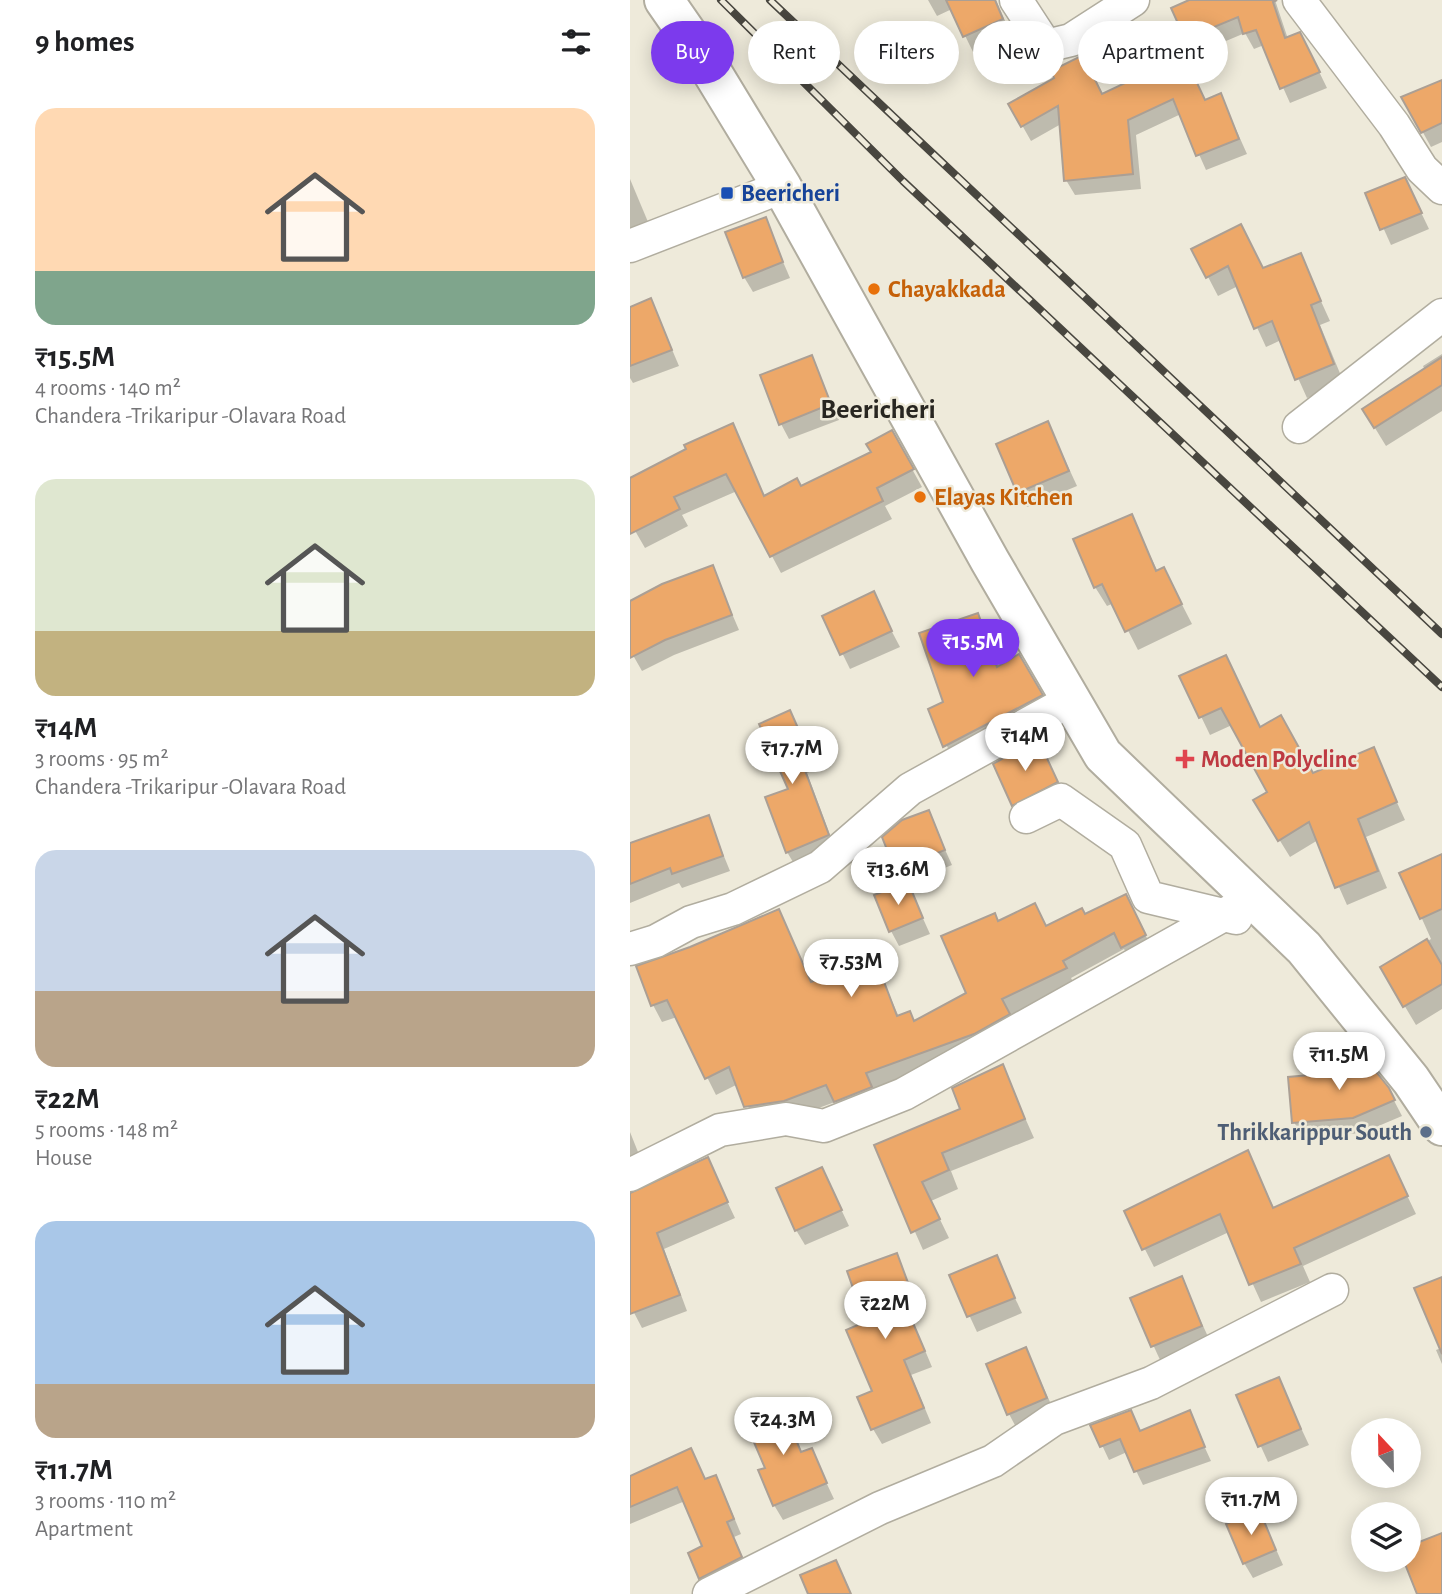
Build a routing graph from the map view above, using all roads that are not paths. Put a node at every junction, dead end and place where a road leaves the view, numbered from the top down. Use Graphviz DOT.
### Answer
graph roads {
  1 [pos="664,0"];
  2 [pos="1016,0"];
  3 [pos="1133,0"];
  4 [pos="1299,0"];
  5 [pos="782,187"];
  6 [pos="1442,188"];
  7 [pos="630,246"];
  8 [pos="1442,315"];
  9 [pos="1299,427"];
  10 [pos="1071,700"];
  11 [pos="1026,817"];
  12 [pos="1239,906"];
  13 [pos="630,949"];
  14 [pos="1442,1126"];
  15 [pos="630,1175"];
  16 [pos="1332,1290"];
  17 [pos="709,1594"];
  1 -- 5 [label="main road"];
  2 -- 3 [label="street"];
  4 -- 6 [label="street"];
  5 -- 7 [label="street"];
  5 -- 10 [label="main road"];
  8 -- 9 [label="street"];
  10 -- 12 [label="main road"];
  10 -- 13 [label="street"];
  11 -- 12 [label="street"];
  12 -- 14 [label="main road"];
  12 -- 15 [label="street"];
  16 -- 17 [label="street"];
}
